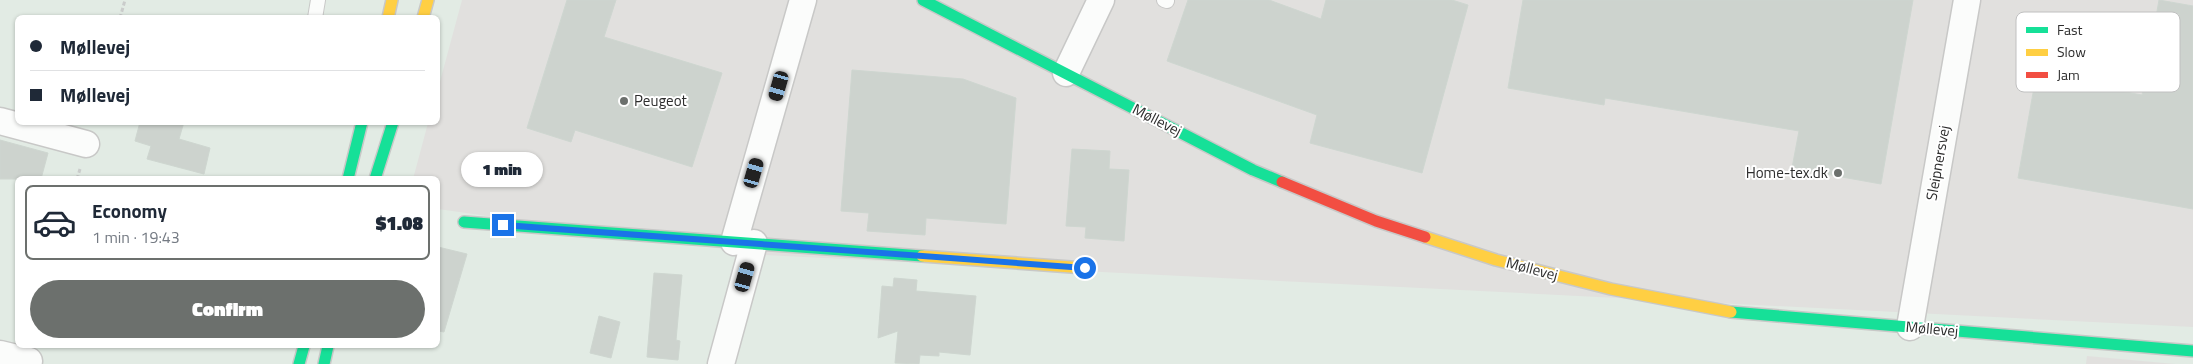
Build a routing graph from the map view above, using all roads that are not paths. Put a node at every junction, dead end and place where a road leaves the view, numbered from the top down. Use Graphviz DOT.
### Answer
graph roads {
  1 [pos="392,0"];
  2 [pos="428,0"];
  3 [pos="804,0"];
  4 [pos="924,0"];
  5 [pos="1101,0"];
  6 [pos="1967,0"];
  7 [pos="314,1"];
  8 [pos="315,15"];
  9 [pos="389,15"];
  10 [pos="424,15"];
  11 [pos="1066,73"];
  12 [pos="0,121"];
  13 [pos="361,125"];
  14 [pos="392,125"];
  15 [pos="86,144"];
  16 [pos="349,176"];
  17 [pos="376,176"];
  18 [pos="464,222"];
  19 [pos="744,242"];
  20 [pos="1085,268"];
  21 [pos="1910,327"];
  22 [pos="303,348"];
  23 [pos="328,348"];
  24 [pos="2152,348"];
  25 [pos="2193,351"];
  26 [pos="0,354"];
  27 [pos="29,362"];
  28 [pos="299,364"];
  29 [pos="324,364"];
  30 [pos="721,364"];
  31 [pos="2150,364"];
  1 -- 9 [label="street"];
  2 -- 10 [label="street"];
  3 -- 19 [label="street"];
  4 -- 11 [label="street, Møllevej"];
  5 -- 11 [label="street"];
  6 -- 21 [label="street, Sleipnersvej"];
  7 -- 8 [label="lane"];
  11 -- 21 [label="street, Møllevej"];
  12 -- 15 [label="street"];
  13 -- 16 [label="street"];
  14 -- 17 [label="street"];
  18 -- 19 [label="street"];
  19 -- 20 [label="street"];
  19 -- 30 [label="street"];
  21 -- 24 [label="street, Møllevej"];
  22 -- 28 [label="street"];
  23 -- 29 [label="street"];
  24 -- 25 [label="street, Møllevej"];
  24 -- 31 [label="lane"];
  26 -- 27 [label="street"];
}
